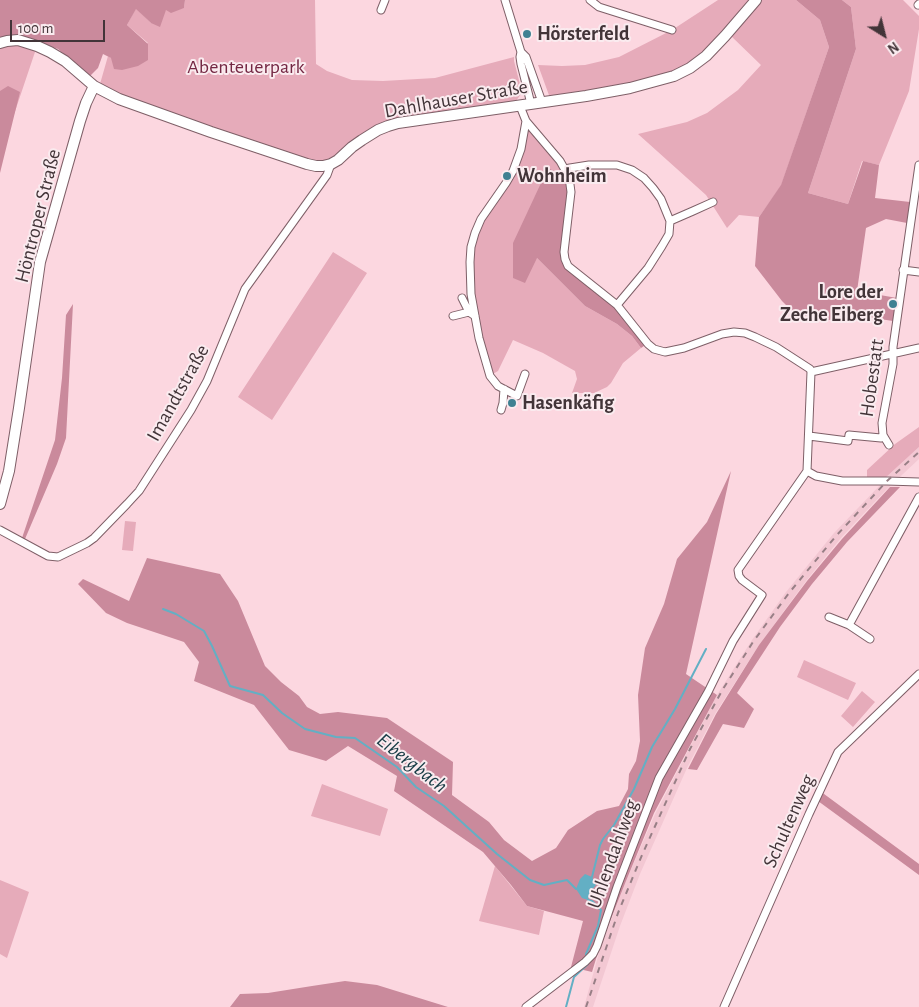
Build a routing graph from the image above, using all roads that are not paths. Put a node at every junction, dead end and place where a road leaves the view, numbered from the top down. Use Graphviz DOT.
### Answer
graph roads {
  1 [pos="385,0"];
  2 [pos="505,0"];
  3 [pos="590,0"];
  4 [pos="756,0"];
  5 [pos="381,10"];
  6 [pos="672,30"];
  7 [pos="0,43"];
  8 [pos="94,86"];
  9 [pos="537,103"];
  10 [pos="520,106"];
  11 [pos="526,121"];
  12 [pos="331,164"];
  13 [pos="919,166"];
  14 [pos="566,170"];
  15 [pos="713,202"];
  16 [pos="670,221"];
  17 [pos="903,270"];
  18 [pos="919,272"];
  19 [pos="462,298"];
  20 [pos="617,305"];
  21 [pos="472,314"];
  22 [pos="453,316"];
  23 [pos="919,348"];
  24 [pos="893,354"];
  25 [pos="811,372"];
  26 [pos="525,374"];
  27 [pos="504,389"];
  28 [pos="501,410"];
  29 [pos="809,436"];
  30 [pos="884,437"];
  31 [pos="889,445"];
  32 [pos="807,471"];
  33 [pos="919,482"];
  34 [pos="919,497"];
  35 [pos="0,504"];
  36 [pos="0,530"];
  37 [pos="830,617"];
  38 [pos="849,625"];
  39 [pos="870,639"];
  40 [pos="919,674"];
  41 [pos="526,1007"];
  42 [pos="724,1007"];
  1 -- 5 [label="street"];
  2 -- 9 [label="street"];
  3 -- 6 [label="street"];
  4 -- 9 [label="street, Dahlhauser Straße"];
  7 -- 8 [label="street"];
  8 -- 12 [label="street"];
  8 -- 35 [label="street, Höntroper Straße"];
  9 -- 10 [label="street, Dahlhauser Straße"];
  10 -- 11 [label="street"];
  10 -- 12 [label="street, Dahlhauser Straße"];
  11 -- 14 [label="street"];
  11 -- 21 [label="street"];
  12 -- 36 [label="street, Imandtstraße"];
  13 -- 17 [label="street, Hobestatt"];
  14 -- 16 [label="street"];
  14 -- 20 [label="street"];
  15 -- 16 [label="street"];
  16 -- 20 [label="street"];
  17 -- 18 [label="street"];
  17 -- 24 [label="street, Hobestatt"];
  19 -- 21 [label="street"];
  20 -- 25 [label="street"];
  21 -- 22 [label="street"];
  21 -- 27 [label="street"];
  23 -- 24 [label="street"];
  24 -- 25 [label="street"];
  24 -- 30 [label="street, Hobestatt"];
  25 -- 29 [label="street"];
  26 -- 27 [label="street"];
  27 -- 28 [label="street"];
  29 -- 30 [label="street"];
  29 -- 32 [label="street"];
  30 -- 31 [label="street, Hobestatt"];
  32 -- 33 [label="street"];
  32 -- 41 [label="street, Uhlendahlweg"];
  34 -- 38 [label="street"];
  37 -- 38 [label="street"];
  38 -- 39 [label="street"];
  40 -- 42 [label="street, Schultenweg"];
}
